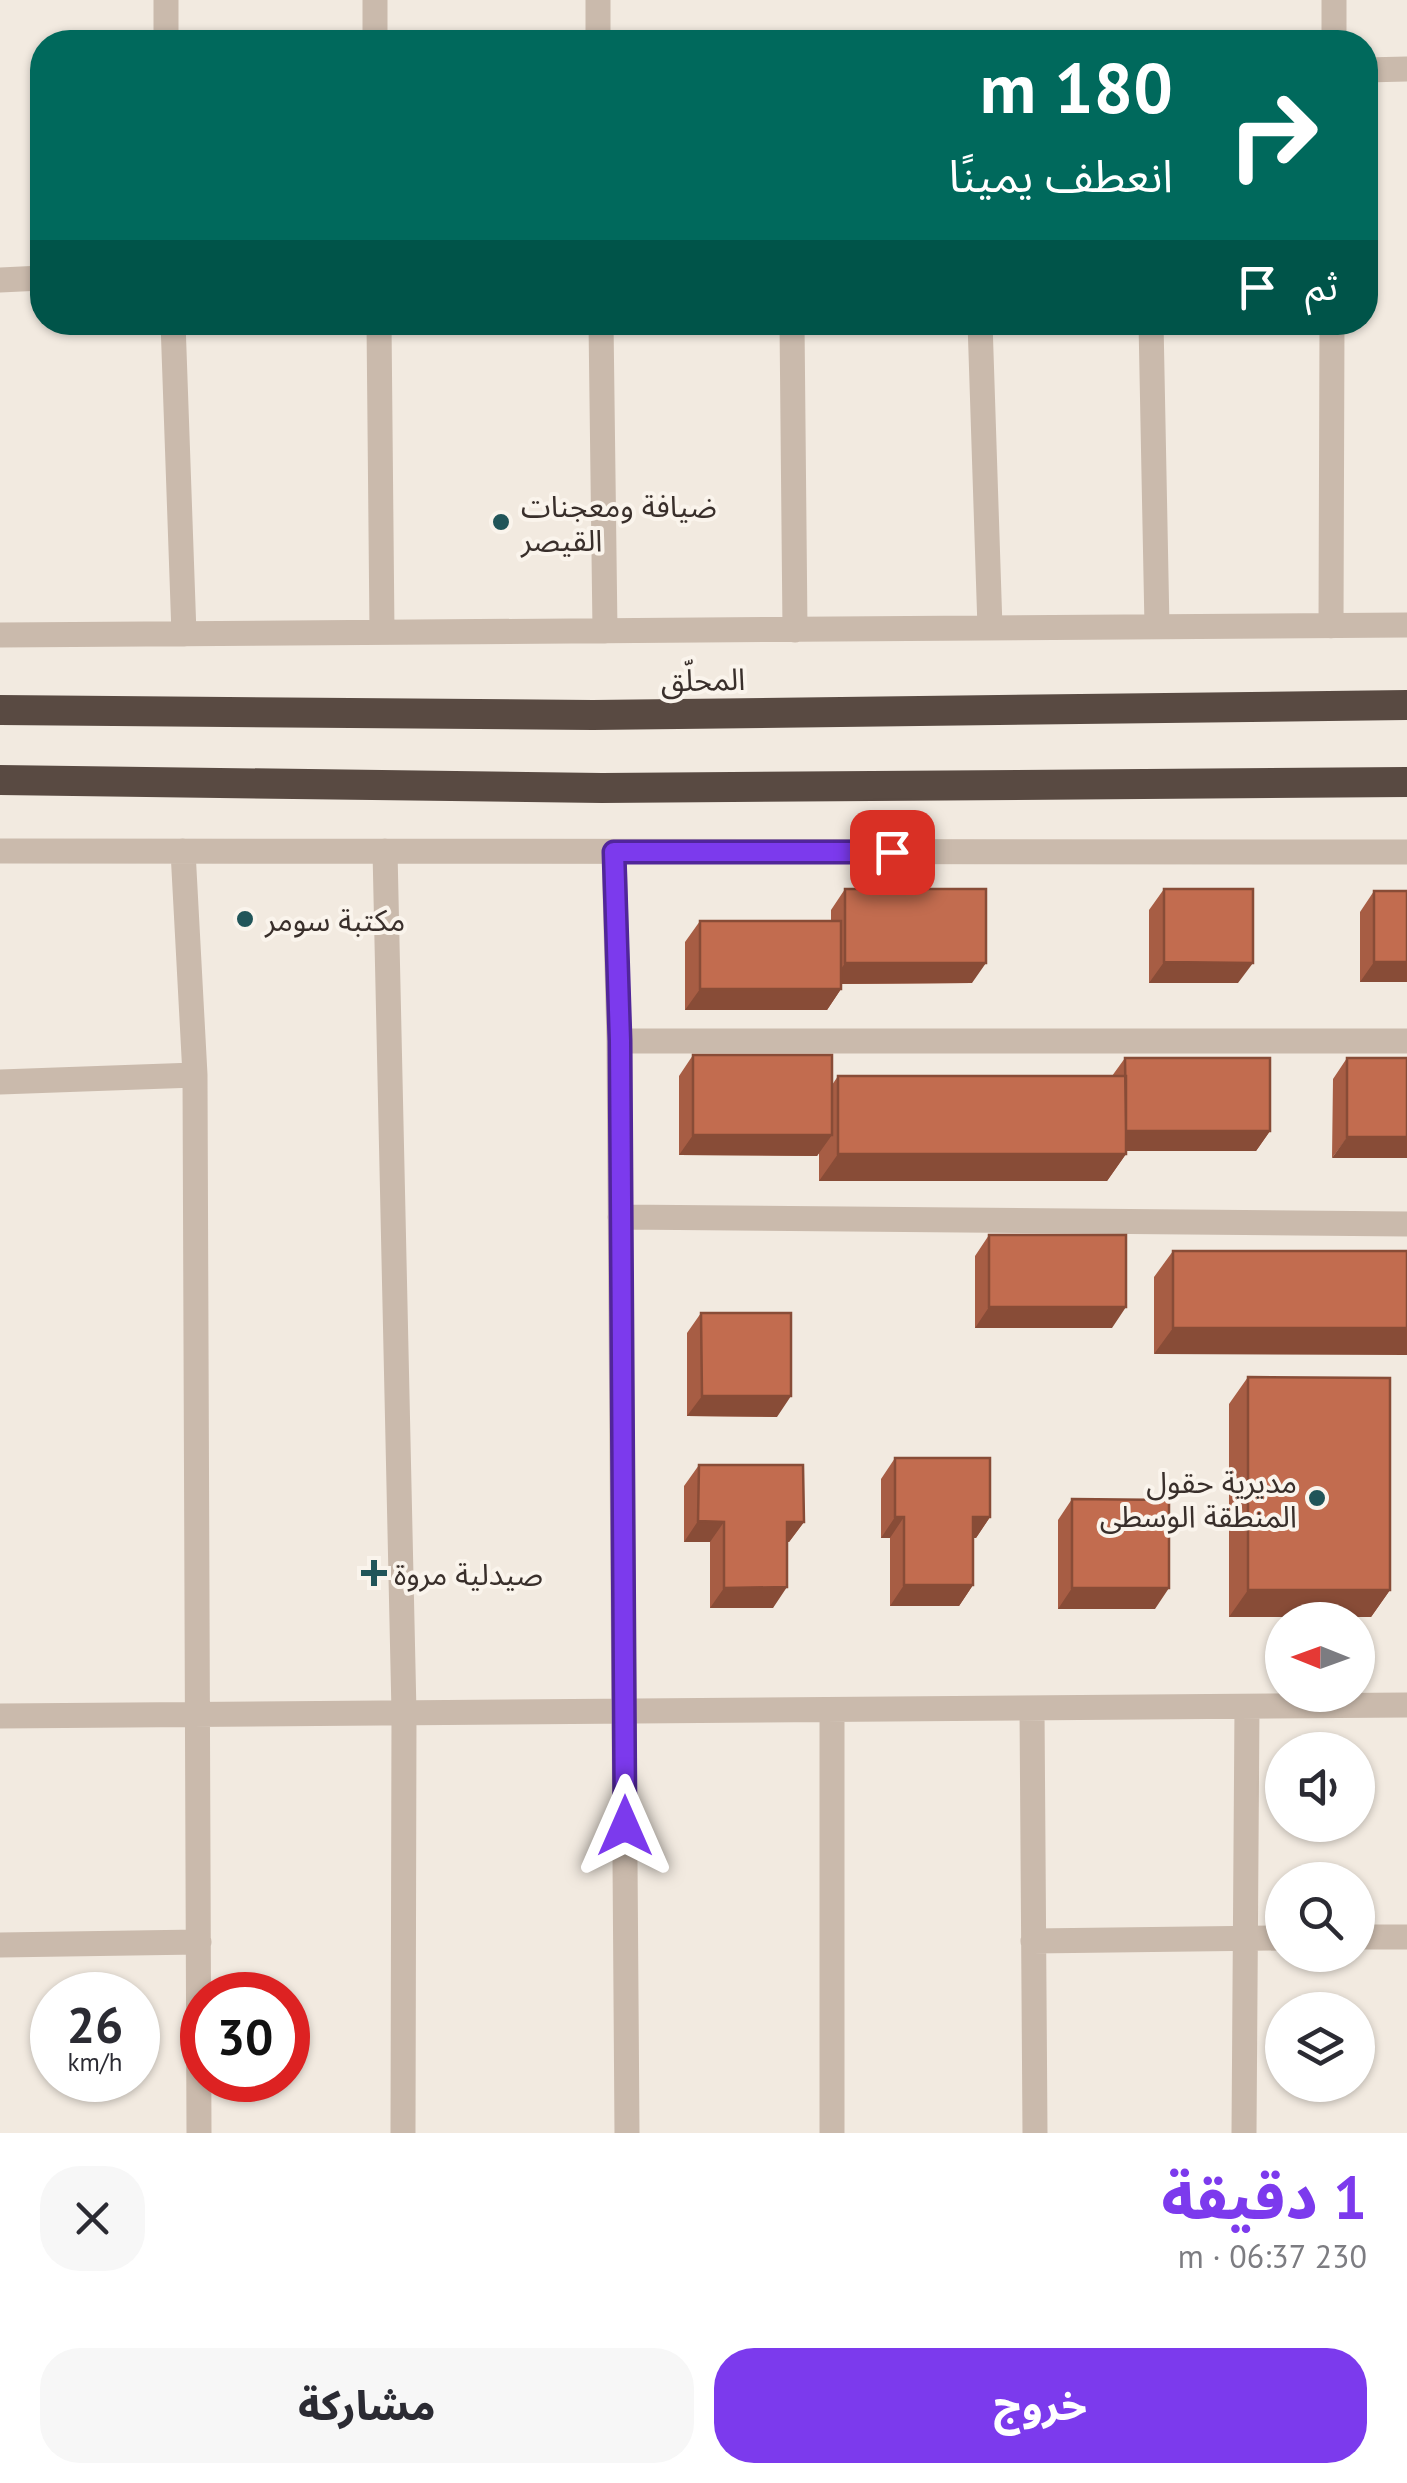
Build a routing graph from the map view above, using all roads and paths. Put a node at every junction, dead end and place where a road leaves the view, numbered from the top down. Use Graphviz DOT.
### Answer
graph roads {
  1 [pos="166,0"];
  2 [pos="375,0"];
  3 [pos="598,0"];
  4 [pos="1334,0"];
  5 [pos="166,30"];
  6 [pos="375,30"];
  7 [pos="598,30"];
  8 [pos="1334,30"];
  9 [pos="1407,69"];
  10 [pos="1378,70"];
  11 [pos="30,279"];
  12 [pos="0,280"];
  13 [pos="173,335"];
  14 [pos="378,335"];
  15 [pos="601,335"];
  16 [pos="792,335"];
  17 [pos="980,335"];
  18 [pos="1151,335"];
  19 [pos="1332,335"];
  20 [pos="1407,625"];
  21 [pos="1331,626"];
  22 [pos="1157,627"];
  23 [pos="990,628"];
  24 [pos="794,630"];
  25 [pos="605,631"];
  26 [pos="382,632"];
  27 [pos="184,634"];
  28 [pos="0,635"];
  29 [pos="1407,706"];
  30 [pos="0,710"];
  31 [pos="0,780"];
  32 [pos="1407,782"];
  33 [pos="184,851"];
  34 [pos="0,852"];
  35 [pos="385,852"];
  36 [pos="614,852"];
  37 [pos="1407,852"];
  38 [pos="620,1041"];
  39 [pos="1407,1041"];
  40 [pos="196,1075"];
  41 [pos="0,1082"];
  42 [pos="620,1217"];
  43 [pos="1407,1224"];
  44 [pos="1407,1705"];
  45 [pos="1247,1706"];
  46 [pos="1032,1708"];
  47 [pos="832,1710"];
  48 [pos="624,1711"];
  49 [pos="404,1713"];
  50 [pos="198,1714"];
  51 [pos="0,1716"];
  52 [pos="1375,1937"];
  53 [pos="1407,1937"];
  54 [pos="1245,1938"];
  55 [pos="1265,1938"];
  56 [pos="1034,1941"];
  57 [pos="198,1942"];
  58 [pos="0,1945"];
  59 [pos="199,2133"];
  60 [pos="403,2133"];
  61 [pos="627,2133"];
  62 [pos="832,2133"];
  63 [pos="1035,2133"];
  64 [pos="1244,2133"];
  1 -- 5 [label="street"];
  2 -- 6 [label="street"];
  3 -- 7 [label="street"];
  4 -- 8 [label="street"];
  9 -- 10 [label="street"];
  11 -- 12 [label="street"];
  13 -- 27 [label="street"];
  14 -- 26 [label="street"];
  15 -- 25 [label="street"];
  16 -- 24 [label="street"];
  17 -- 23 [label="street"];
  18 -- 22 [label="street"];
  19 -- 21 [label="street"];
  20 -- 21 [label="street"];
  21 -- 22 [label="street"];
  22 -- 23 [label="street"];
  23 -- 24 [label="street"];
  24 -- 25 [label="street"];
  25 -- 26 [label="street"];
  26 -- 27 [label="street"];
  27 -- 28 [label="street"];
  29 -- 30 [label="highway, المحلّق"];
  31 -- 32 [label="highway"];
  33 -- 34 [label="street"];
  33 -- 35 [label="street"];
  33 -- 40 [label="street"];
  35 -- 36 [label="street"];
  35 -- 49 [label="street"];
  36 -- 37 [label="street"];
  36 -- 38 [label="street"];
  38 -- 39 [label="street"];
  38 -- 42 [label="street"];
  40 -- 41 [label="street"];
  40 -- 50 [label="street"];
  42 -- 43 [label="street"];
  42 -- 48 [label="street"];
  44 -- 45 [label="street"];
  45 -- 46 [label="street"];
  45 -- 54 [label="street"];
  46 -- 47 [label="street"];
  46 -- 56 [label="street"];
  47 -- 48 [label="street"];
  47 -- 62 [label="street"];
  48 -- 49 [label="street"];
  48 -- 61 [label="street"];
  49 -- 50 [label="street"];
  49 -- 60 [label="street"];
  50 -- 51 [label="street"];
  50 -- 57 [label="street"];
  52 -- 53 [label="street"];
  54 -- 55 [label="street"];
  54 -- 56 [label="street"];
  54 -- 64 [label="street"];
  56 -- 63 [label="street"];
  57 -- 58 [label="street"];
  57 -- 59 [label="street"];
}
